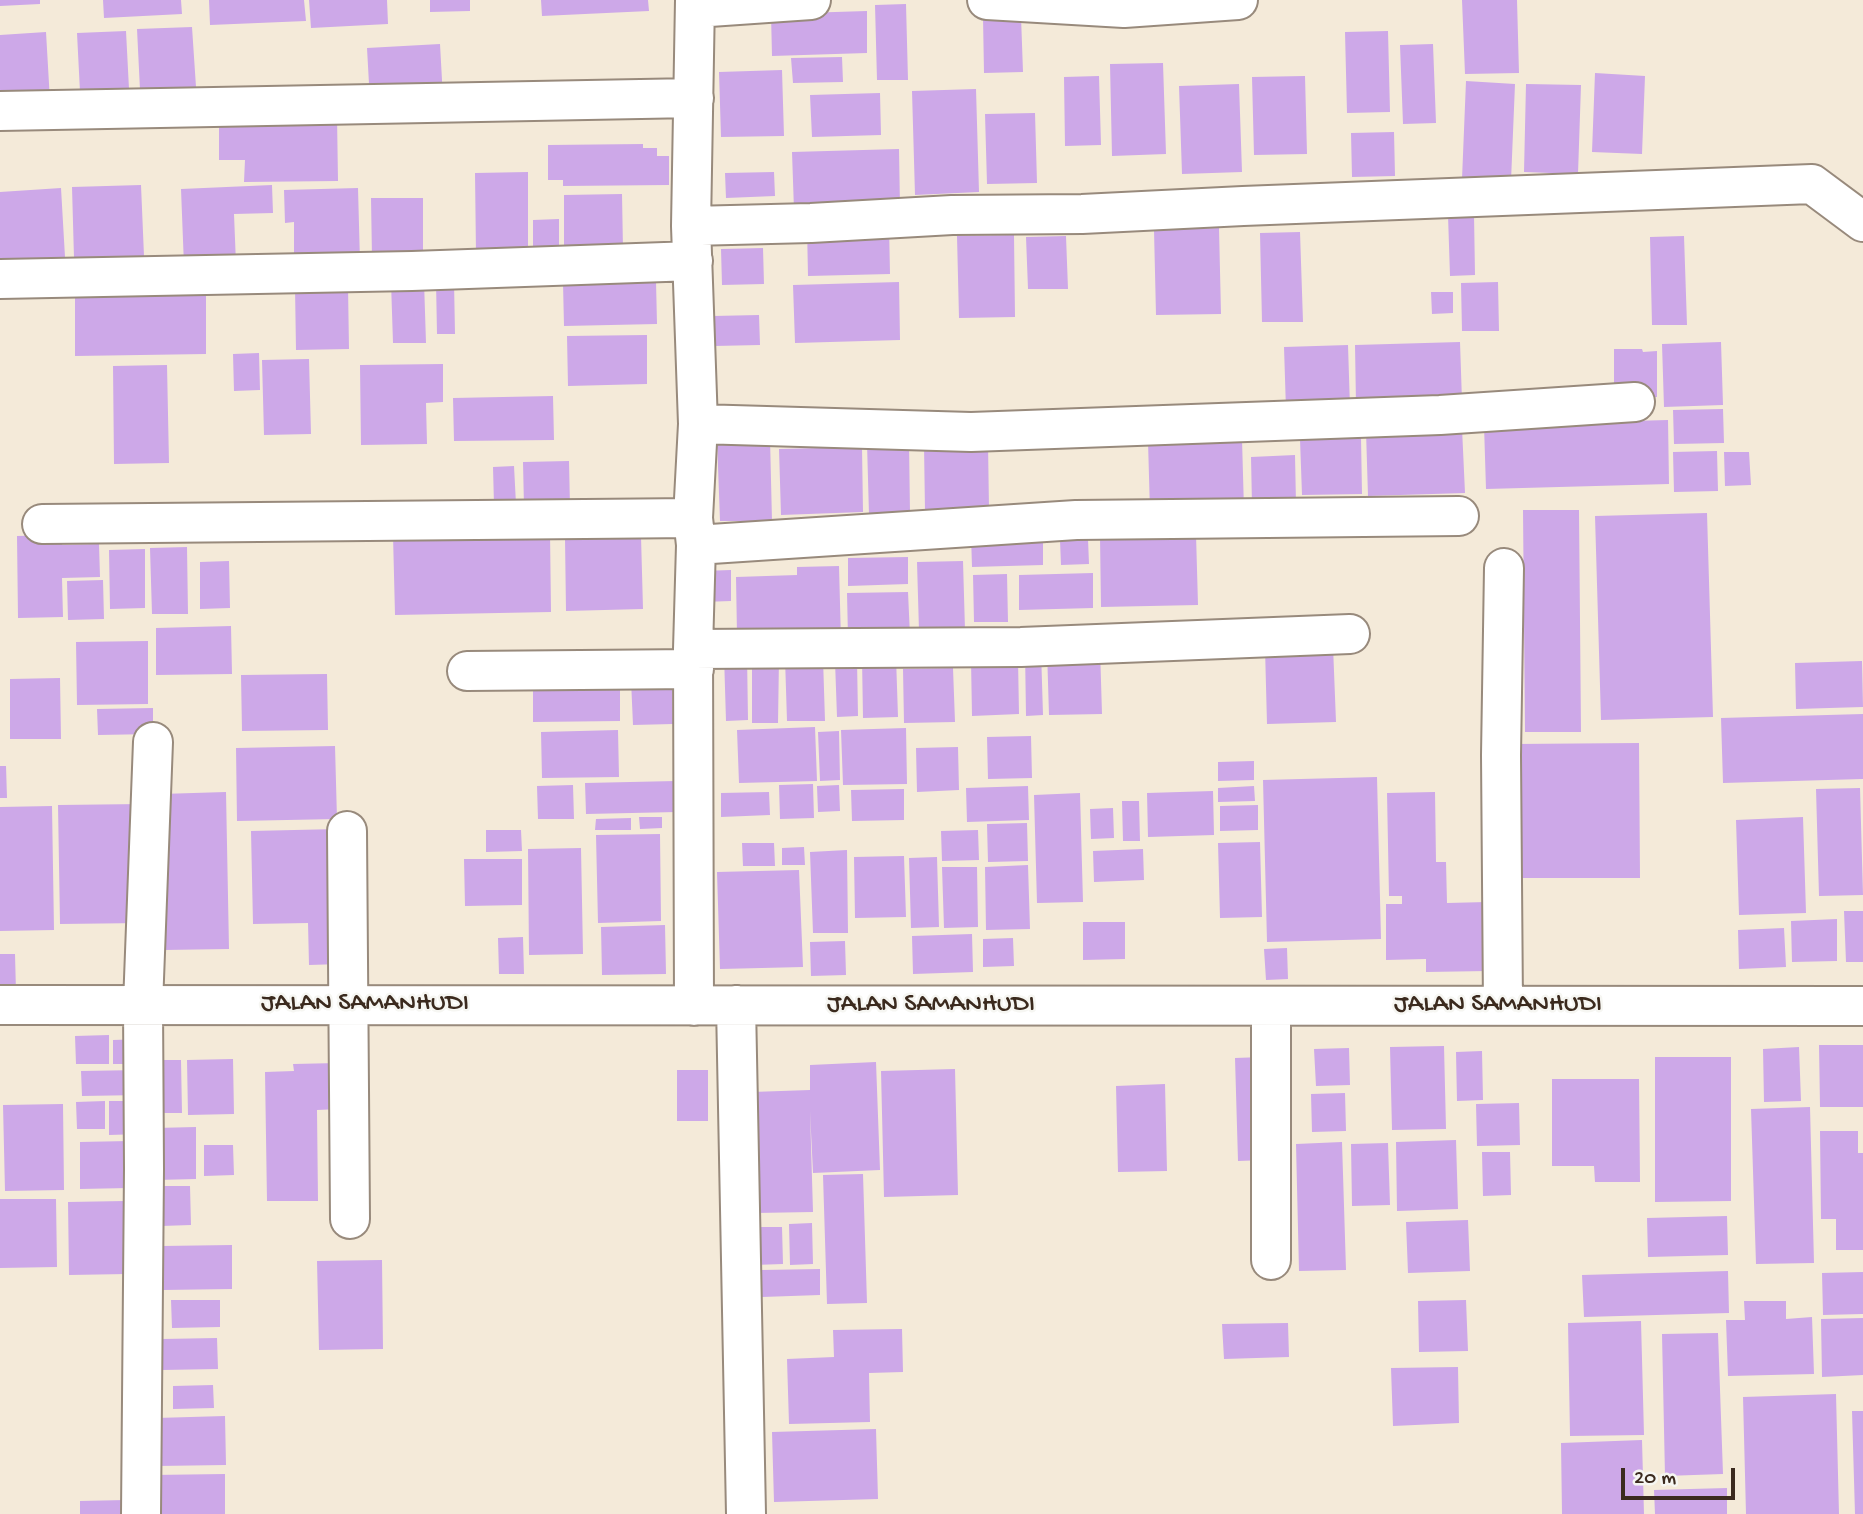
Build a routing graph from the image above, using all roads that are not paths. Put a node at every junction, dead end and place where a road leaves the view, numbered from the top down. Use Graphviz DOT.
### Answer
graph roads {
  1 [pos="811,0"];
  2 [pos="987,0"];
  3 [pos="1238,0"];
  4 [pos="695,4"];
  5 [pos="694,98"];
  6 [pos="0,111"];
  7 [pos="1863,222"];
  8 [pos="692,243"];
  9 [pos="0,279"];
  10 [pos="1635,402"];
  11 [pos="698,424"];
  12 [pos="1459,516"];
  13 [pos="42,524"];
  14 [pos="694,532"];
  15 [pos="1504,568"];
  16 [pos="1350,634"];
  17 [pos="693,659"];
  18 [pos="467,671"];
  19 [pos="153,742"];
  20 [pos="347,831"];
  21 [pos="0,1005"];
  22 [pos="143,1005"];
  23 [pos="347,1005"];
  24 [pos="694,1006"];
  25 [pos="736,1006"];
  26 [pos="1271,1006"];
  27 [pos="1503,1006"];
  28 [pos="1863,1006"];
  29 [pos="349,1219"];
  30 [pos="1271,1260"];
  31 [pos="141,1514"];
  32 [pos="746,1514"];
  1 -- 4 [label="street"];
  2 -- 3 [label="street"];
  4 -- 5 [label="street"];
  5 -- 6 [label="street"];
  5 -- 8 [label="street"];
  7 -- 8 [label="street"];
  8 -- 9 [label="street"];
  8 -- 11 [label="street"];
  10 -- 11 [label="street"];
  11 -- 14 [label="street"];
  12 -- 14 [label="street"];
  13 -- 14 [label="street"];
  14 -- 17 [label="street"];
  15 -- 27 [label="street"];
  16 -- 17 [label="street"];
  17 -- 18 [label="street"];
  17 -- 24 [label="street"];
  19 -- 22 [label="street"];
  20 -- 23 [label="street"];
  21 -- 22 [label="street, JALAN SAMANHUDI"];
  22 -- 23 [label="street, JALAN SAMANHUDI"];
  22 -- 31 [label="street"];
  23 -- 24 [label="street, JALAN SAMANHUDI"];
  23 -- 29 [label="street"];
  24 -- 25 [label="street, JALAN SAMANHUDI"];
  25 -- 26 [label="street, JALAN SAMANHUDI"];
  25 -- 32 [label="street"];
  26 -- 27 [label="street, JALAN SAMANHUDI"];
  26 -- 30 [label="street"];
  27 -- 28 [label="street, JALAN SAMANHUDI"];
}
